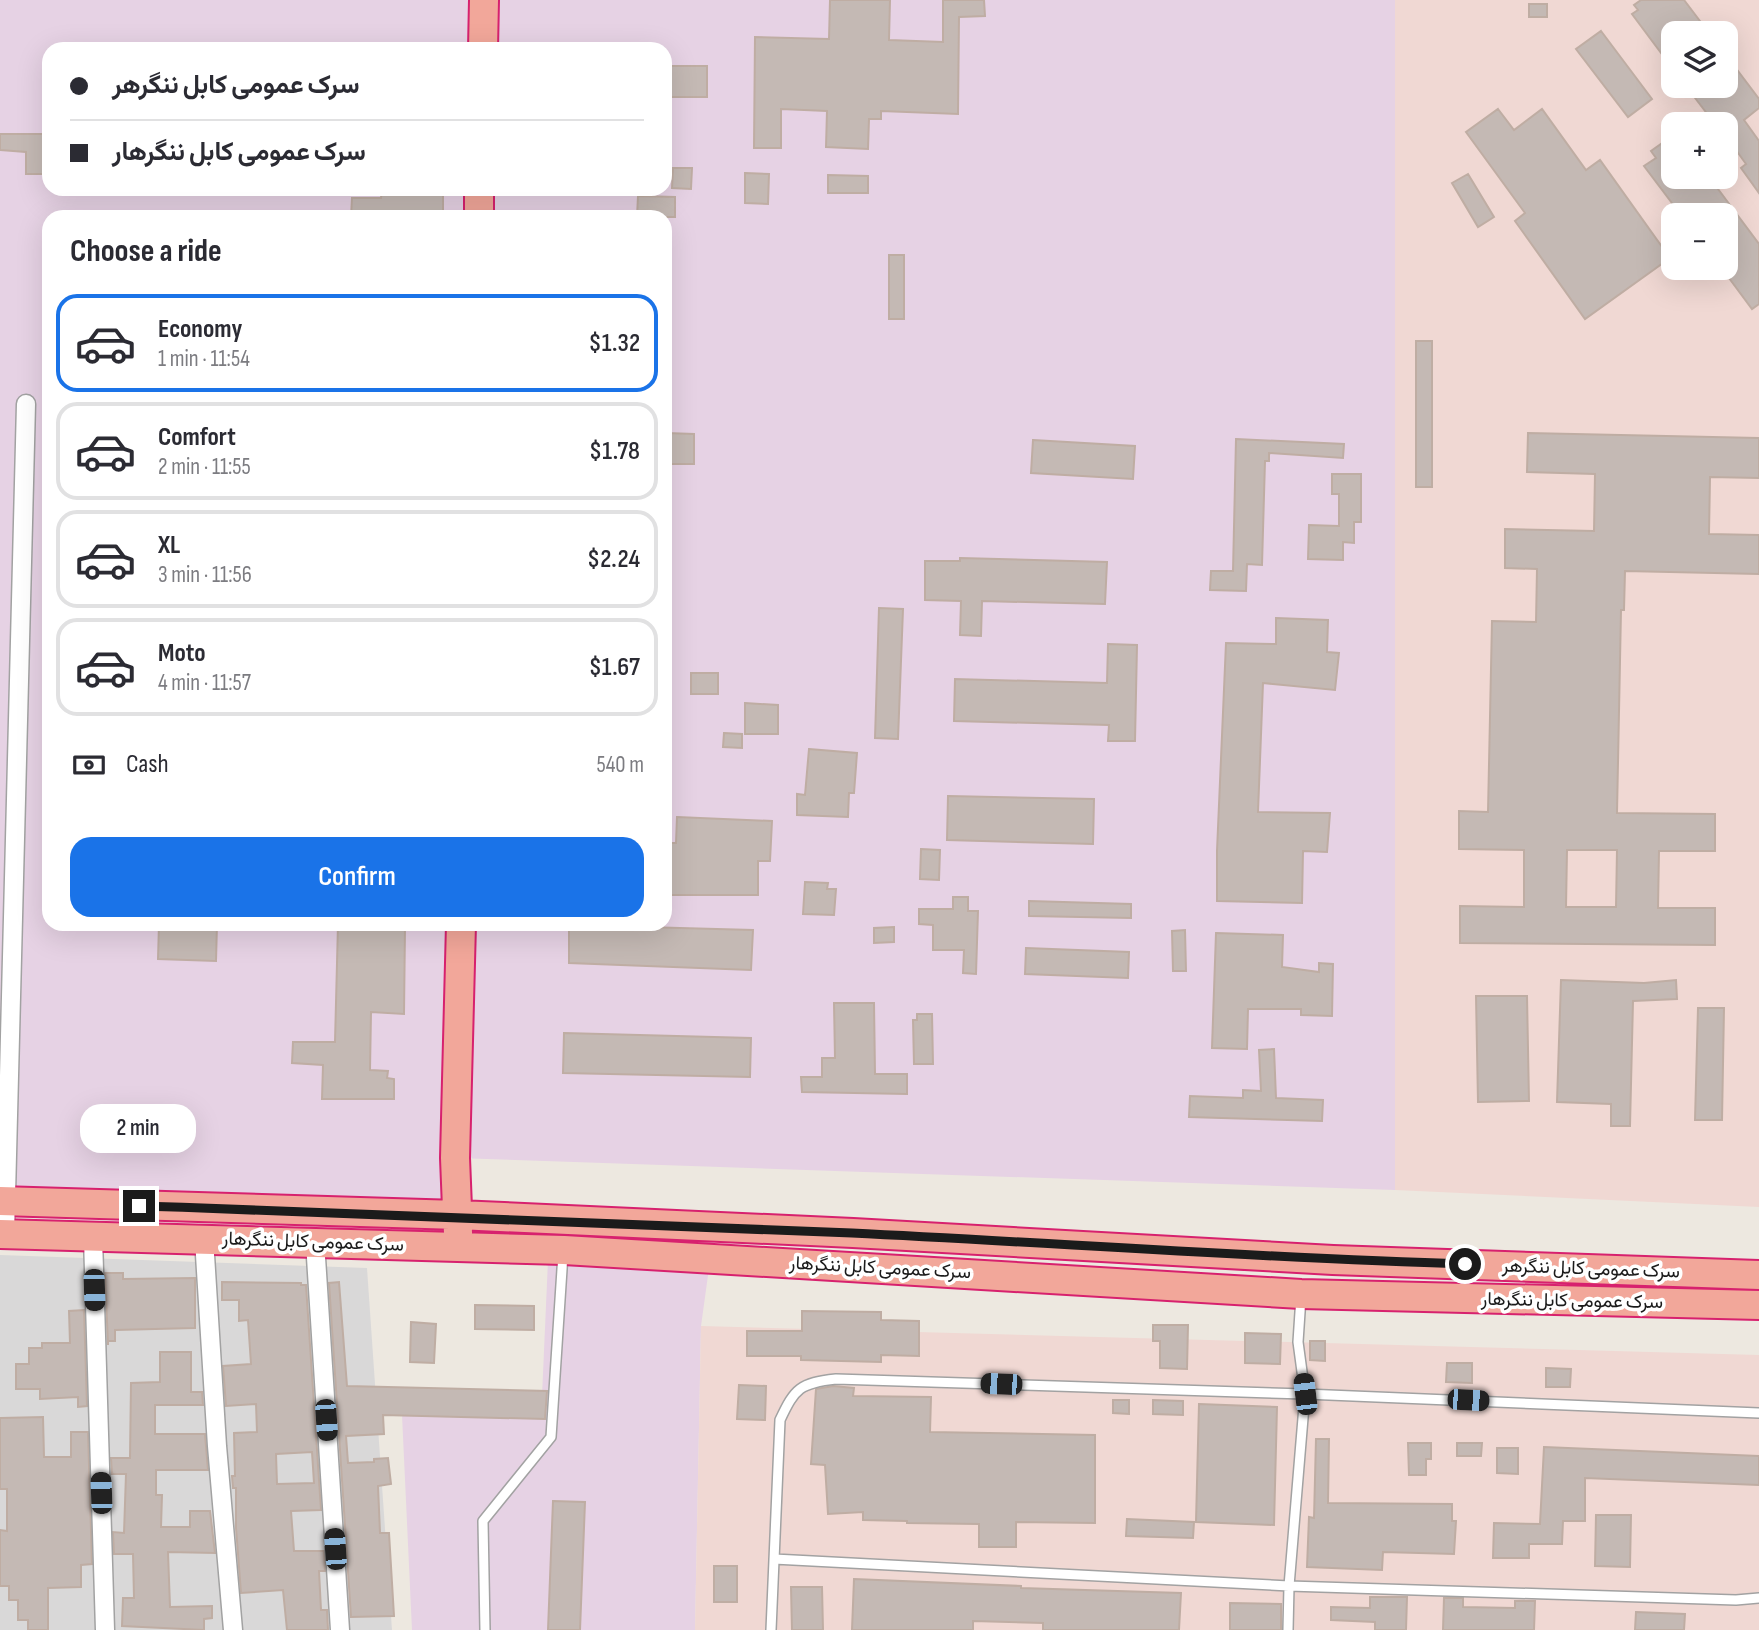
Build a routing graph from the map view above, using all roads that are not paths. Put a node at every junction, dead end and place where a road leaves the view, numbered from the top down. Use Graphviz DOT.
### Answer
graph roads {
  1 [pos="484,0"];
  2 [pos="483,42"];
  3 [pos="26,404"];
  4 [pos="461,931"];
  5 [pos="3,1201"];
  6 [pos="458,1215"];
  7 [pos="3,1234"];
  8 [pos="93,1238"];
  9 [pos="204,1238"];
  10 [pos="315,1242"];
  11 [pos="458,1246"];
  12 [pos="564,1250"];
  13 [pos="1759,1275"];
  14 [pos="1301,1294"];
  15 [pos="1759,1306"];
  16 [pos="1305,1394"];
  17 [pos="1759,1413"];
  18 [pos="774,1559"];
  19 [pos="1289,1586"];
  20 [pos="1759,1598"];
  21 [pos="105,1630"];
  22 [pos="233,1630"];
  23 [pos="340,1630"];
  24 [pos="485,1630"];
  25 [pos="771,1630"];
  26 [pos="1288,1630"];
  1 -- 2 [label="highway"];
  3 -- 5 [label="street"];
  4 -- 6 [label="highway"];
  5 -- 6 [label="highway, سرک عمومی کابل ننگرهار"];
  5 -- 7 [label="street"];
  6 -- 11 [label="highway"];
  6 -- 13 [label="highway, سرک عمومی کابل ننگرهر"];
  7 -- 8 [label="highway, سرک عمومی کابل ننگرهار"];
  8 -- 9 [label="highway, سرک عمومی کابل ننگرهار"];
  8 -- 21 [label="street"];
  9 -- 10 [label="highway, سرک عمومی کابل ننگرهار"];
  9 -- 22 [label="street"];
  10 -- 11 [label="highway, سرک عمومی کابل ننگرهار"];
  10 -- 23 [label="street"];
  11 -- 12 [label="highway, سرک عمومی کابل ننگرهار"];
  12 -- 14 [label="highway, سرک عمومی کابل ننگرهار"];
  12 -- 24 [label="lane"];
  14 -- 15 [label="highway, سرک عمومی کابل ننگرهار"];
  14 -- 16 [label="lane"];
  16 -- 17 [label="lane"];
  16 -- 18 [label="lane"];
  16 -- 19 [label="lane"];
  18 -- 19 [label="lane"];
  18 -- 25 [label="lane"];
  19 -- 20 [label="lane"];
  19 -- 26 [label="lane"];
}
